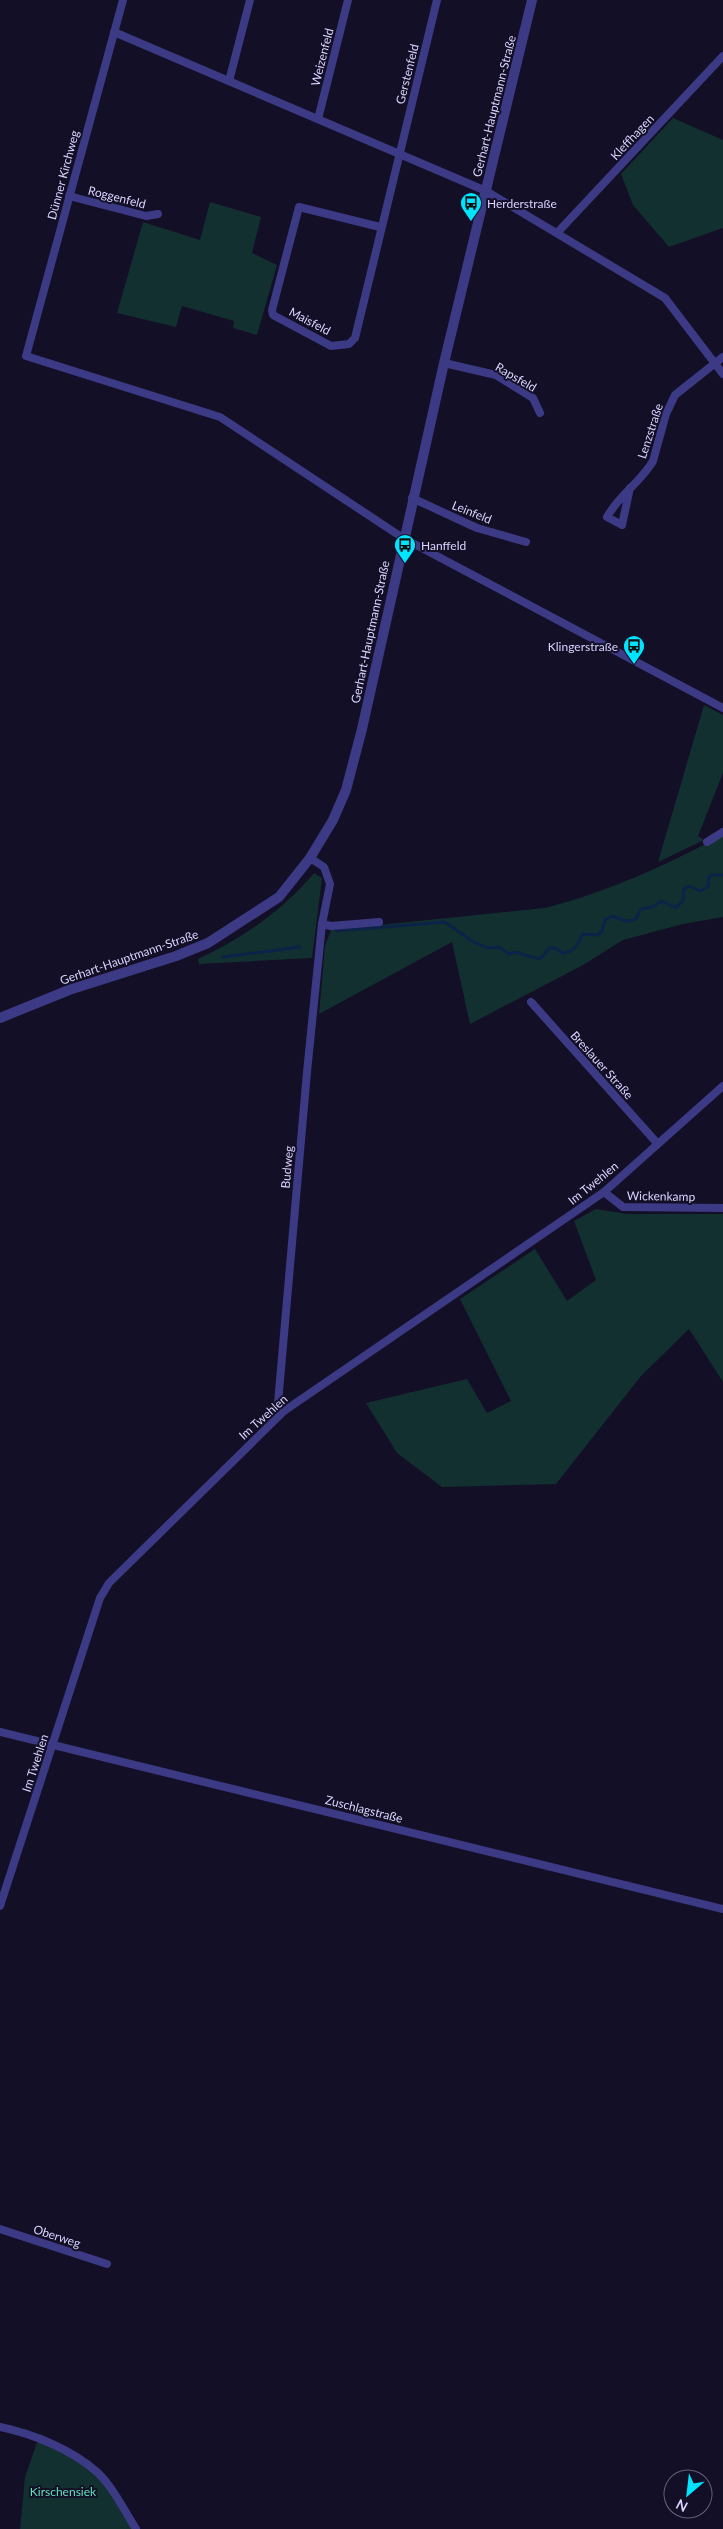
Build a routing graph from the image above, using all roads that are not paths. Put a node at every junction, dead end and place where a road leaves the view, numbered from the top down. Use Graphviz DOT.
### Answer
graph roads {
  1 [pos="122,0"];
  2 [pos="250,0"];
  3 [pos="348,0"];
  4 [pos="437,0"];
  5 [pos="532,0"];
  6 [pos="114,32"];
  7 [pos="723,56"];
  8 [pos="229,81"];
  9 [pos="318,119"];
  10 [pos="399,153"];
  11 [pos="486,191"];
  12 [pos="69,196"];
  13 [pos="158,214"];
  14 [pos="380,227"];
  15 [pos="557,233"];
  16 [pos="723,356"];
  17 [pos="444,363"];
  18 [pos="714,363"];
  19 [pos="723,374"];
  20 [pos="540,413"];
  21 [pos="630,488"];
  22 [pos="412,498"];
  23 [pos="403,538"];
  24 [pos="526,542"];
  25 [pos="723,708"];
  26 [pos="723,832"];
  27 [pos="707,842"];
  28 [pos="310,858"];
  29 [pos="379,922"];
  30 [pos="322,924"];
  31 [pos="531,1002"];
  32 [pos="0,1018"];
  33 [pos="723,1086"];
  34 [pos="657,1143"];
  35 [pos="604,1192"];
  36 [pos="723,1208"];
  37 [pos="284,1411"];
  38 [pos="0,1732"];
  39 [pos="52,1745"];
  40 [pos="0,1906"];
  41 [pos="723,1909"];
  42 [pos="0,2229"];
  43 [pos="107,2264"];
  44 [pos="0,2427"];
  45 [pos="136,2529"];
  1 -- 6 [label="street, Dünner Kirchweg"];
  2 -- 8 [label="street"];
  3 -- 9 [label="street, Weizenfeld"];
  4 -- 10 [label="street, Gerstenfeld"];
  5 -- 11 [label="street, Gerhart-Hauptmann-Straße"];
  6 -- 8 [label="street"];
  6 -- 12 [label="street, Dünner Kirchweg"];
  7 -- 15 [label="street, Kleffhagen"];
  8 -- 9 [label="street"];
  9 -- 10 [label="street"];
  10 -- 11 [label="street"];
  10 -- 14 [label="street, Maisfeld"];
  11 -- 15 [label="street"];
  11 -- 17 [label="street, Gerhart-Hauptmann-Straße"];
  12 -- 13 [label="street, Roggenfeld"];
  12 -- 23 [label="street, Dünner Kirchweg"];
  14 -- 14 [label="street, Maisfeld"];
  15 -- 18 [label="street"];
  16 -- 18 [label="street, Lenzstraße"];
  17 -- 20 [label="street, Rapsfeld"];
  17 -- 22 [label="street, Gerhart-Hauptmann-Straße"];
  18 -- 19 [label="street"];
  18 -- 21 [label="street, Lenzstraße"];
  22 -- 23 [label="street, Gerhart-Hauptmann-Straße"];
  22 -- 24 [label="street, Leinfeld"];
  23 -- 25 [label="street"];
  23 -- 28 [label="street, Gerhart-Hauptmann-Straße"];
  26 -- 27 [label="street"];
  28 -- 30 [label="street, Budweg"];
  28 -- 32 [label="street, Gerhart-Hauptmann-Straße"];
  29 -- 30 [label="street"];
  30 -- 37 [label="street, Budweg"];
  31 -- 34 [label="street, Breslauer Straße"];
  33 -- 34 [label="street, Im Twehlen"];
  34 -- 35 [label="street, Im Twehlen"];
  35 -- 36 [label="street, Wickenkamp"];
  35 -- 37 [label="street, Im Twehlen"];
  37 -- 39 [label="street, Im Twehlen"];
  38 -- 39 [label="street, Zuschlagstraße"];
  39 -- 40 [label="street, Im Twehlen"];
  39 -- 41 [label="street, Zuschlagstraße"];
  42 -- 43 [label="street, Oberweg"];
  44 -- 45 [label="street"];
}
